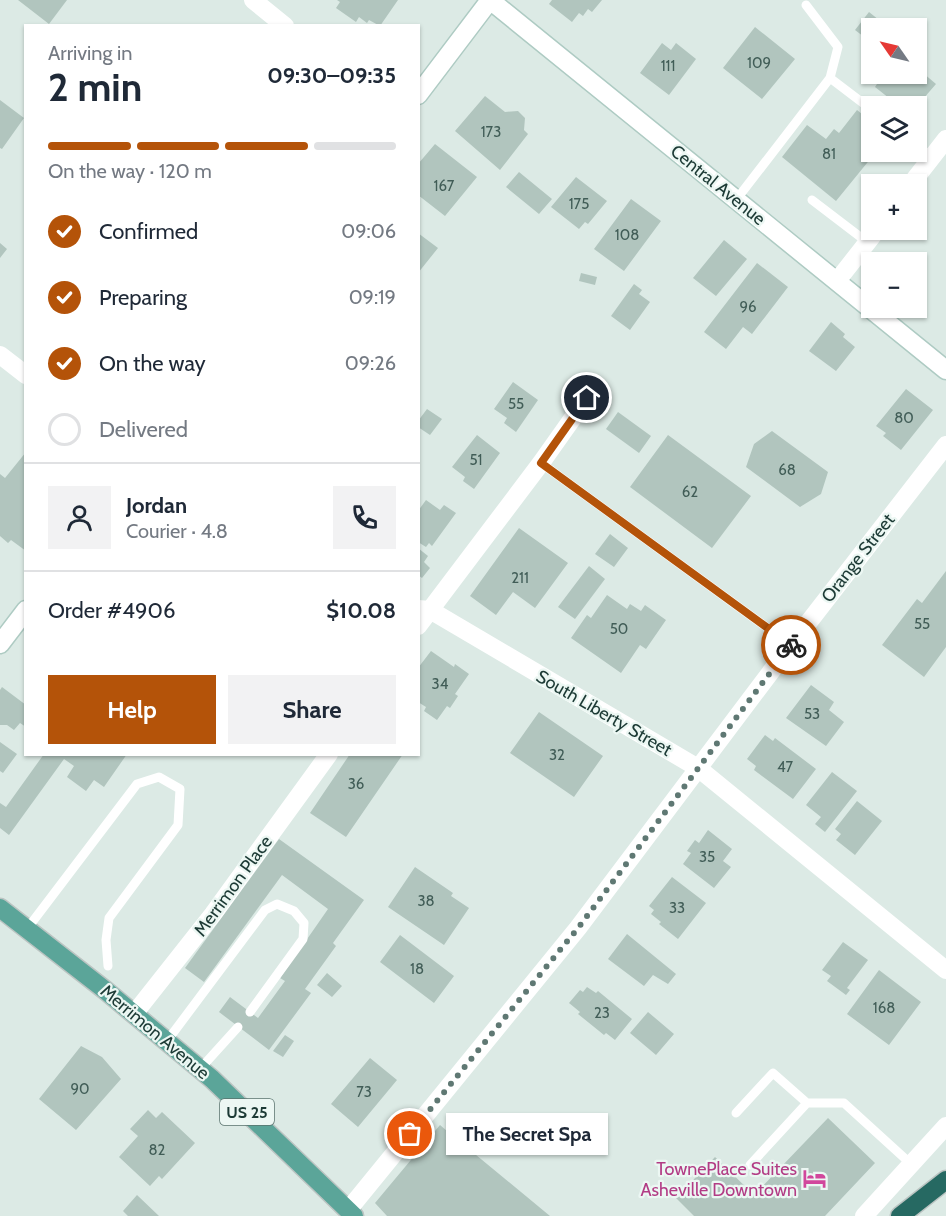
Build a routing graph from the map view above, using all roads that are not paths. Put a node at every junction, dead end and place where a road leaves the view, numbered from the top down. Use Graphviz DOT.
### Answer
graph roads {
  1 [pos="253,0"];
  2 [pos="490,0"];
  3 [pos="806,5"];
  4 [pos="283,24"];
  5 [pos="830,78"];
  6 [pos="420,92"];
  7 [pos="861,102"];
  8 [pos="946,139"];
  9 [pos="927,153"];
  10 [pos="932,157"];
  11 [pos="919,174"];
  12 [pos="736,200"];
  13 [pos="812,200"];
  14 [pos="861,229"];
  15 [pos="869,240"];
  16 [pos="837,281"];
  17 [pos="0,355"];
  18 [pos="946,370"];
  19 [pos="24,373"];
  20 [pos="587,398"];
  21 [pos="946,445"];
  22 [pos="541,463"];
  23 [pos="424,610"];
  24 [pos="24,613"];
  25 [pos="0,644"];
  26 [pos="791,645"];
  27 [pos="327,756"];
  28 [pos="698,768"];
  29 [pos="0,908"];
  30 [pos="27,929"];
  31 [pos="108,966"];
  32 [pos="946,970"];
  33 [pos="250,1012"];
  34 [pos="134,1014"];
  35 [pos="238,1027"];
  36 [pos="167,1041"];
  37 [pos="200,1069"];
  38 [pos="807,1103"];
  39 [pos="736,1113"];
  40 [pos="946,1126"];
  41 [pos="911,1164"];
  42 [pos="750,1165"];
  43 [pos="946,1180"];
  44 [pos="352,1213"];
  45 [pos="864,1216"];
  46 [pos="900,1216"];
  1 -- 4 [label="street"];
  2 -- 6 [label="street"];
  2 -- 12 [label="street, Central Avenue"];
  3 -- 5 [label="lane"];
  5 -- 7 [label="lane"];
  5 -- 12 [label="lane"];
  8 -- 10 [label="street"];
  9 -- 10 [label="lane"];
  10 -- 11 [label="street"];
  12 -- 16 [label="street, Central Avenue"];
  13 -- 14 [label="lane"];
  15 -- 16 [label="street"];
  16 -- 18 [label="street, Central Avenue"];
  17 -- 19 [label="street"];
  20 -- 22 [label="street"];
  21 -- 26 [label="street, Orange Street"];
  22 -- 23 [label="street"];
  22 -- 26 [label="lane"];
  23 -- 28 [label="street, South Liberty Street"];
  24 -- 25 [label="street"];
  26 -- 28 [label="street, Orange Street"];
  27 -- 34 [label="street, Merrimon Place"];
  28 -- 32 [label="street, South Liberty Street"];
  28 -- 44 [label="street, Orange Street"];
  29 -- 30 [label="main road, Merrimon Avenue / US 25"];
  30 -- 31 [label="lane"];
  30 -- 34 [label="main road, Merrimon Avenue / US 25"];
  33 -- 36 [label="lane"];
  34 -- 36 [label="main road, Merrimon Avenue / US 25"];
  35 -- 37 [label="lane"];
  36 -- 37 [label="main road, Merrimon Avenue / US 25"];
  37 -- 44 [label="main road, Merrimon Avenue / US 25"];
  38 -- 39 [label="lane"];
  38 -- 41 [label="lane"];
  38 -- 42 [label="lane"];
  40 -- 41 [label="street"];
  41 -- 45 [label="street"];
  43 -- 46 [label="highway"];
}
